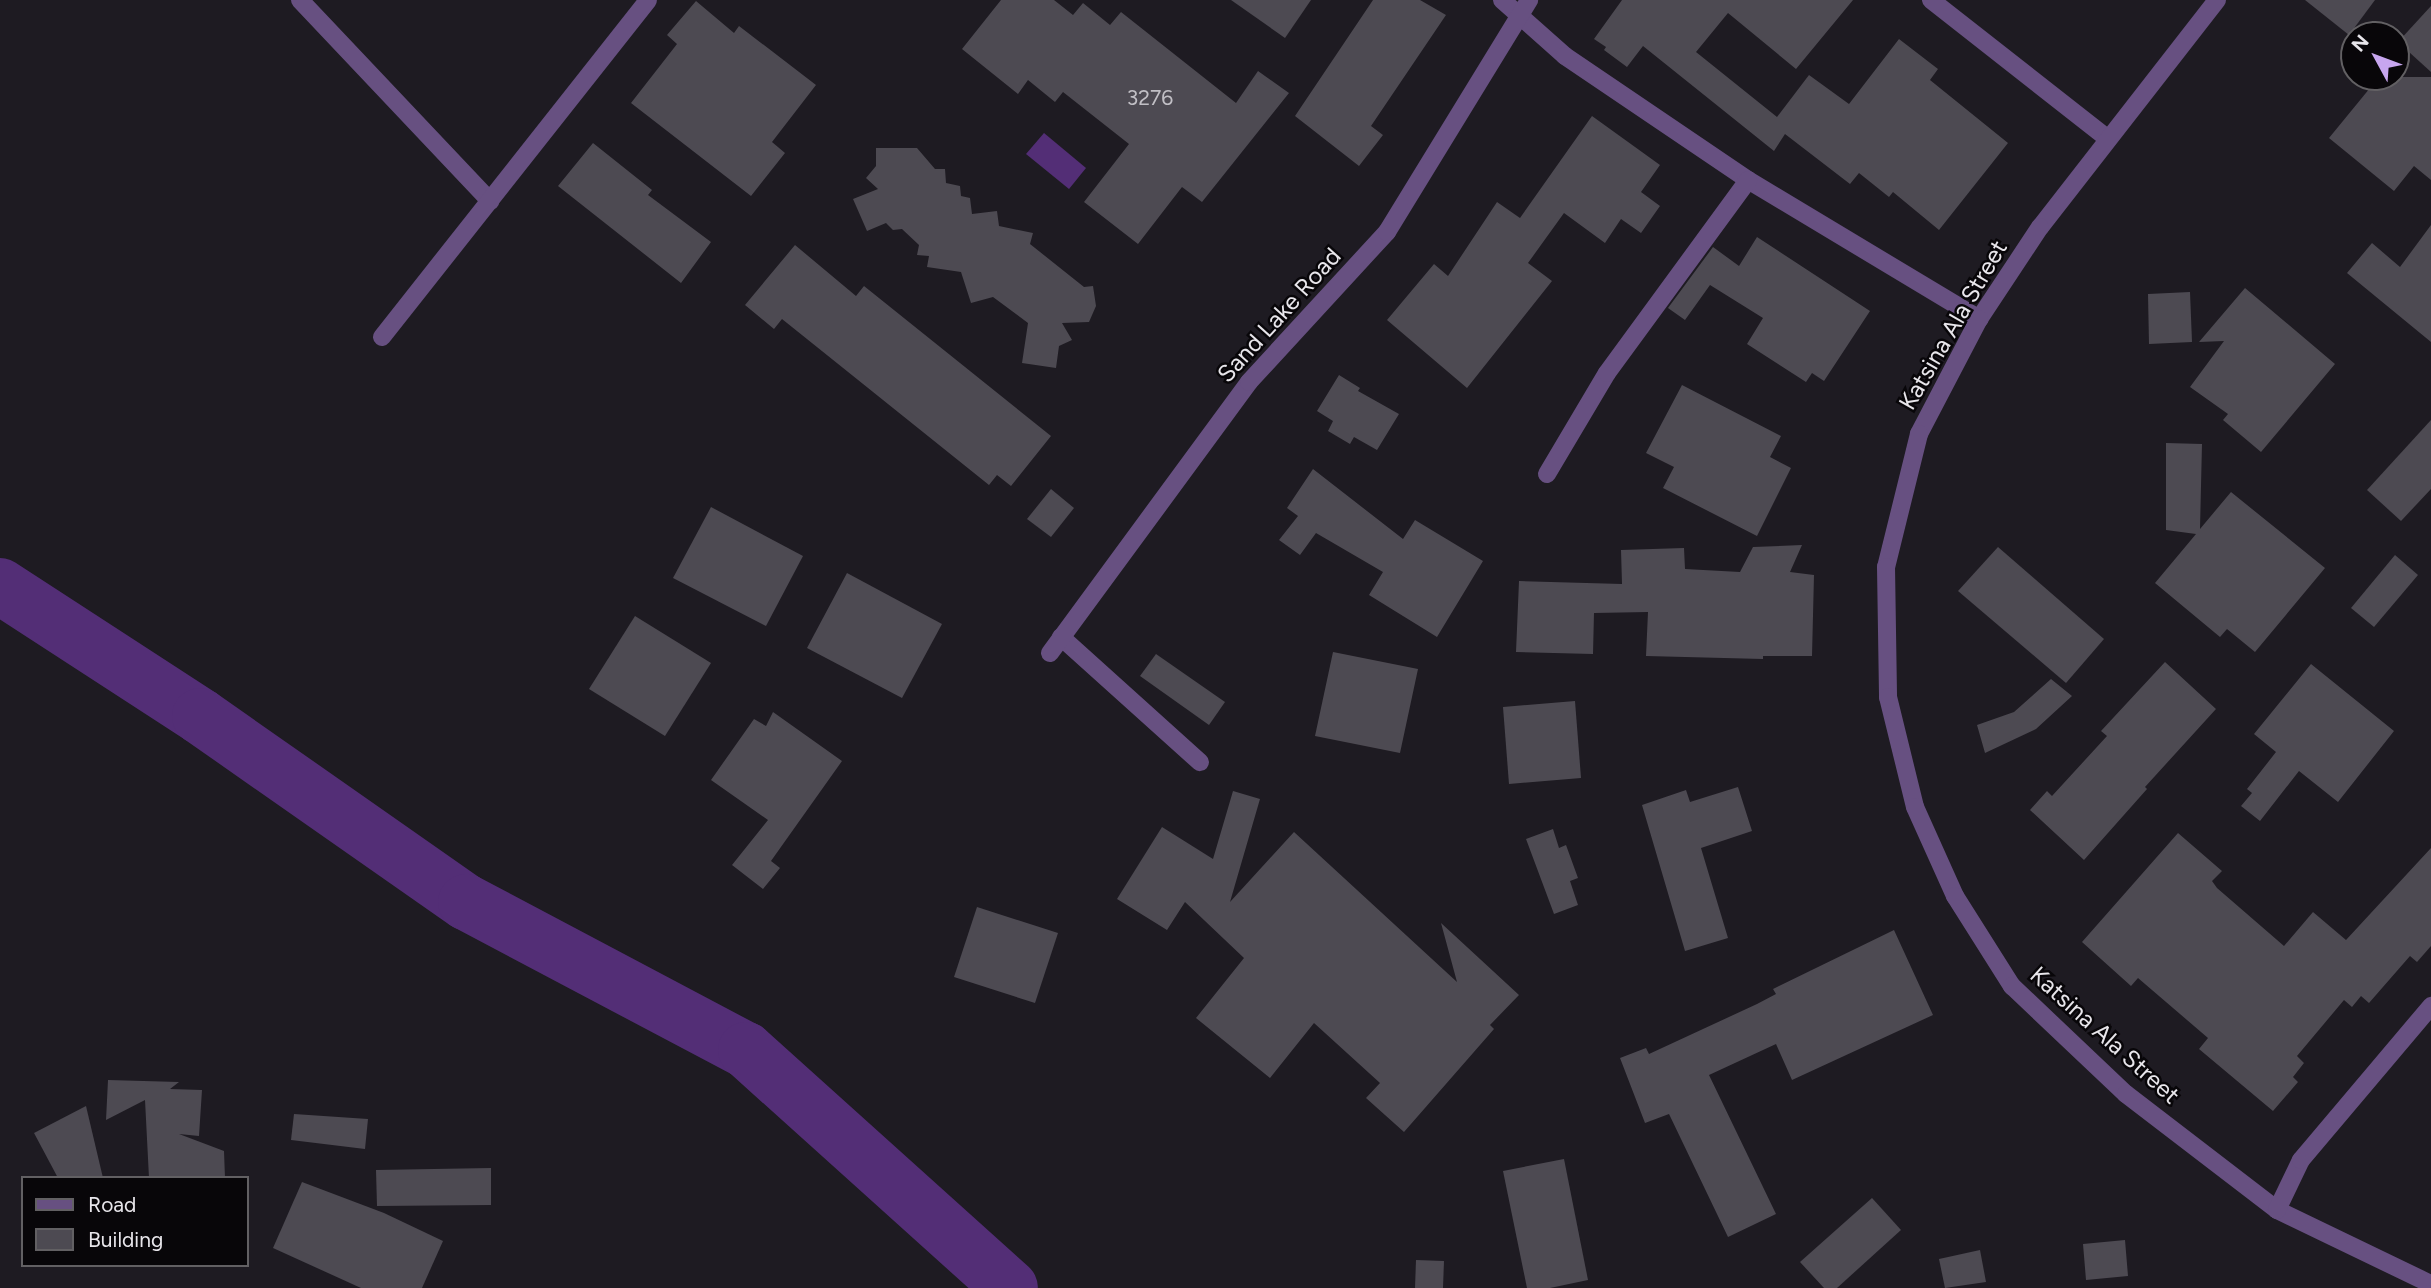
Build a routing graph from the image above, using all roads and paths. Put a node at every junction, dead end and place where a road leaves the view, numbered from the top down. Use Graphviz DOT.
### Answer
graph roads {
  1 [pos="300,0"];
  2 [pos="648,0"];
  3 [pos="1502,0"];
  4 [pos="1931,0"];
  5 [pos="2217,0"];
  6 [pos="1523,7"];
  7 [pos="2108,139"];
  8 [pos="1748,180"];
  9 [pos="490,201"];
  10 [pos="1979,319"];
  11 [pos="382,337"];
  12 [pos="1547,474"];
  13 [pos="1061,637"];
  14 [pos="1050,653"];
  15 [pos="1200,762"];
  16 [pos="2431,1006"];
  17 [pos="2277,1210"];
  18 [pos="2431,1284"];
  1 -- 9 [label="street"];
  2 -- 9 [label="street"];
  3 -- 6 [label="street"];
  4 -- 7 [label="street"];
  5 -- 7 [label="street, Katsina Ala Street"];
  6 -- 8 [label="street"];
  6 -- 13 [label="street, Sand Lake Road"];
  7 -- 10 [label="street, Katsina Ala Street"];
  8 -- 10 [label="street"];
  8 -- 12 [label="street"];
  9 -- 11 [label="street"];
  10 -- 17 [label="street, Katsina Ala Street"];
  13 -- 14 [label="street, Sand Lake Road"];
  13 -- 15 [label="street"];
  16 -- 17 [label="street"];
  17 -- 18 [label="street, Katsina Ala Street"];
}
